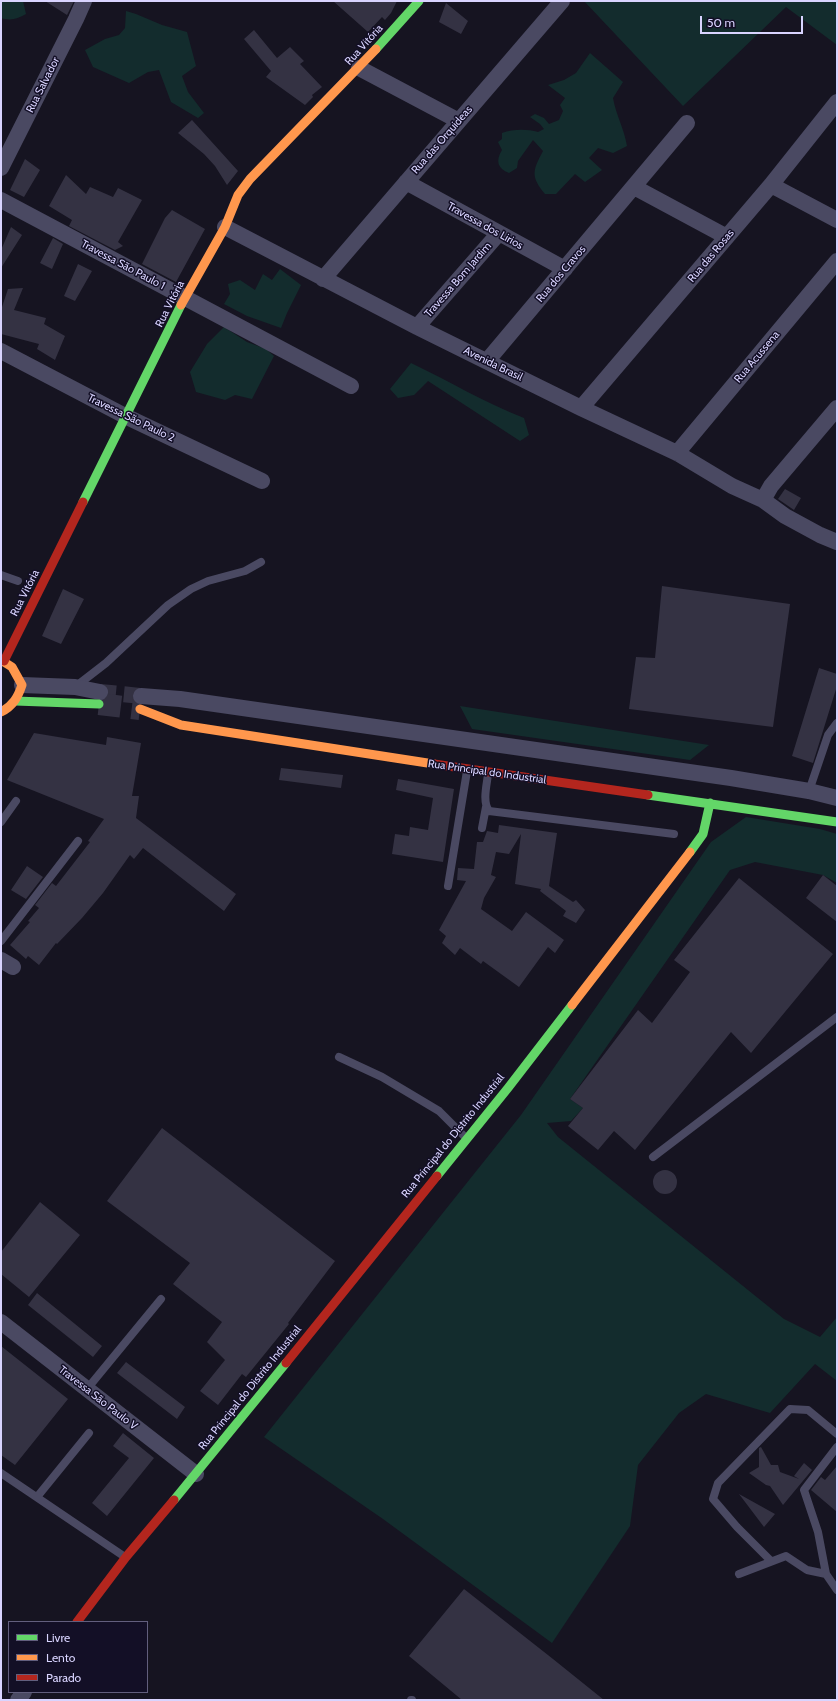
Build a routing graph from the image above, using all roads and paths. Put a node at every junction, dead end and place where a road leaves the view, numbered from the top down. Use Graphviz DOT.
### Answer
graph roads {
  1 [pos="84,1"];
  2 [pos="419,1"];
  3 [pos="562,1"];
  4 [pos="359,68"];
  5 [pos="837,102"];
  6 [pos="458,121"];
  7 [pos="687,123"];
  8 [pos="1,168"];
  9 [pos="406,182"];
  10 [pos="771,185"];
  11 [pos="634,187"];
  12 [pos="1,200"];
  13 [pos="837,220"];
  14 [pos="225,227"];
  15 [pos="499,233"];
  16 [pos="727,237"];
  17 [pos="837,261"];
  18 [pos="565,269"];
  19 [pos="323,279"];
  20 [pos="185,298"];
  21 [pos="417,327"];
  22 [pos="1,352"];
  23 [pos="487,361"];
  24 [pos="351,386"];
  25 [pos="581,408"];
  26 [pos="837,408"];
  27 [pos="127,417"];
  28 [pos="677,453"];
  29 [pos="262,481"];
  30 [pos="763,500"];
  31 [pos="837,542"];
  32 [pos="261,562"];
  33 [pos="1,575"];
  34 [pos="18,581"];
  35 [pos="3,661"];
  36 [pos="22,685"];
  37 [pos="74,687"];
  38 [pos="99,698"];
  39 [pos="180,699"];
  40 [pos="15,701"];
  41 [pos="140,703"];
  42 [pos="1,712"];
  43 [pos="837,724"];
  44 [pos="181,725"];
  45 [pos="467,770"];
  46 [pos="488,773"];
  47 [pos="809,792"];
  48 [pos="837,798"];
  49 [pos="16,801"];
  50 [pos="710,803"];
  51 [pos="486,807"];
  52 [pos="1,822"];
  53 [pos="837,822"];
  54 [pos="482,828"];
  55 [pos="674,834"];
  56 [pos="78,841"];
  57 [pos="448,886"];
  58 [pos="1,941"];
  59 [pos="837,1017"];
  60 [pos="339,1057"];
  61 [pos="466,1138"];
  62 [pos="653,1157"];
  63 [pos="161,1299"];
  64 [pos="1,1322"];
  65 [pos="87,1389"];
  66 [pos="89,1433"];
  67 [pos="837,1434"];
  68 [pos="837,1447"];
  69 [pos="1,1473"];
  70 [pos="196,1474"];
  71 [pos="37,1497"];
  72 [pos="126,1557"];
  73 [pos="771,1561"];
  74 [pos="739,1574"];
  75 [pos="826,1574"];
  76 [pos="837,1590"];
  77 [pos="78,1621"];
  1 -- 8 [label="street, Rua Salvador"];
  2 -- 4 [label="street, Rua Vitória"];
  3 -- 6 [label="street, Rua das Orquideas"];
  4 -- 6 [label="street"];
  4 -- 14 [label="street, Rua Vitória"];
  5 -- 10 [label="street, Rua das Rosas"];
  6 -- 9 [label="street, Rua das Orquideas"];
  7 -- 11 [label="street, Rua dos Cravos"];
  9 -- 15 [label="street, Travessa dos Lirios"];
  9 -- 19 [label="street, Rua das Orquideas"];
  10 -- 13 [label="street"];
  10 -- 16 [label="street, Rua das Rosas"];
  11 -- 16 [label="street"];
  11 -- 18 [label="street, Rua dos Cravos"];
  12 -- 20 [label="street, Travessa São Paulo 1"];
  14 -- 19 [label="street, Avenida Brasil"];
  14 -- 20 [label="street, Rua Vitória"];
  15 -- 18 [label="street, Travessa dos Lirios"];
  15 -- 21 [label="street, Travessa Bom Jardim"];
  16 -- 25 [label="street, Rua das Rosas"];
  17 -- 28 [label="street, Rua Acussena"];
  18 -- 23 [label="street, Rua dos Cravos"];
  19 -- 21 [label="street, Avenida Brasil"];
  20 -- 24 [label="street, Travessa São Paulo 1"];
  20 -- 27 [label="street, Rua Vitória"];
  21 -- 23 [label="street, Avenida Brasil"];
  22 -- 27 [label="street, Travessa São Paulo 2"];
  23 -- 25 [label="street, Avenida Brasil"];
  25 -- 28 [label="street, Avenida Brasil"];
  26 -- 30 [label="street"];
  27 -- 29 [label="street, Travessa São Paulo 2"];
  27 -- 35 [label="street, Rua Vitória"];
  28 -- 30 [label="street, Avenida Brasil"];
  30 -- 31 [label="street, Avenida Brasil"];
  32 -- 37 [label="lane"];
  33 -- 34 [label="lane"];
  35 -- 36 [label="street"];
  36 -- 37 [label="street"];
  36 -- 40 [label="street"];
  37 -- 38 [label="street"];
  38 -- 40 [label="street"];
  39 -- 41 [label="street, Rua Principal do Industrial"];
  39 -- 44 [label="street"];
  39 -- 47 [label="street, Rua Principal do Industrial"];
  40 -- 42 [label="street"];
  41 -- 44 [label="street, Rua Principal do Industrial"];
  43 -- 47 [label="lane"];
  44 -- 45 [label="street, Rua Principal do Industrial"];
  45 -- 46 [label="street, Rua Principal do Industrial"];
  45 -- 57 [label="lane"];
  46 -- 50 [label="street, Rua Principal do Industrial"];
  46 -- 51 [label="lane"];
  47 -- 48 [label="street, Rua Principal do Industrial"];
  49 -- 52 [label="lane"];
  50 -- 53 [label="street, Rua Principal do Industrial"];
  50 -- 61 [label="street, Rua Principal do Distrito Industrial"];
  51 -- 54 [label="lane"];
  51 -- 55 [label="lane"];
  56 -- 58 [label="lane"];
  59 -- 62 [label="lane"];
  60 -- 61 [label="lane"];
  61 -- 70 [label="street, Rua Principal do Distrito Industrial"];
  63 -- 65 [label="lane"];
  64 -- 65 [label="street, Travessa São Paulo V"];
  65 -- 70 [label="street, Travessa São Paulo V"];
  66 -- 71 [label="lane"];
  67 -- 73 [label="lane"];
  68 -- 75 [label="lane"];
  69 -- 71 [label="lane"];
  70 -- 72 [label="street, Rua Principal do Distrito Industrial"];
  71 -- 72 [label="lane"];
  72 -- 77 [label="street, Rua Principal do Distrito Industrial"];
  73 -- 74 [label="lane"];
  73 -- 75 [label="lane"];
  75 -- 76 [label="lane"];
}
